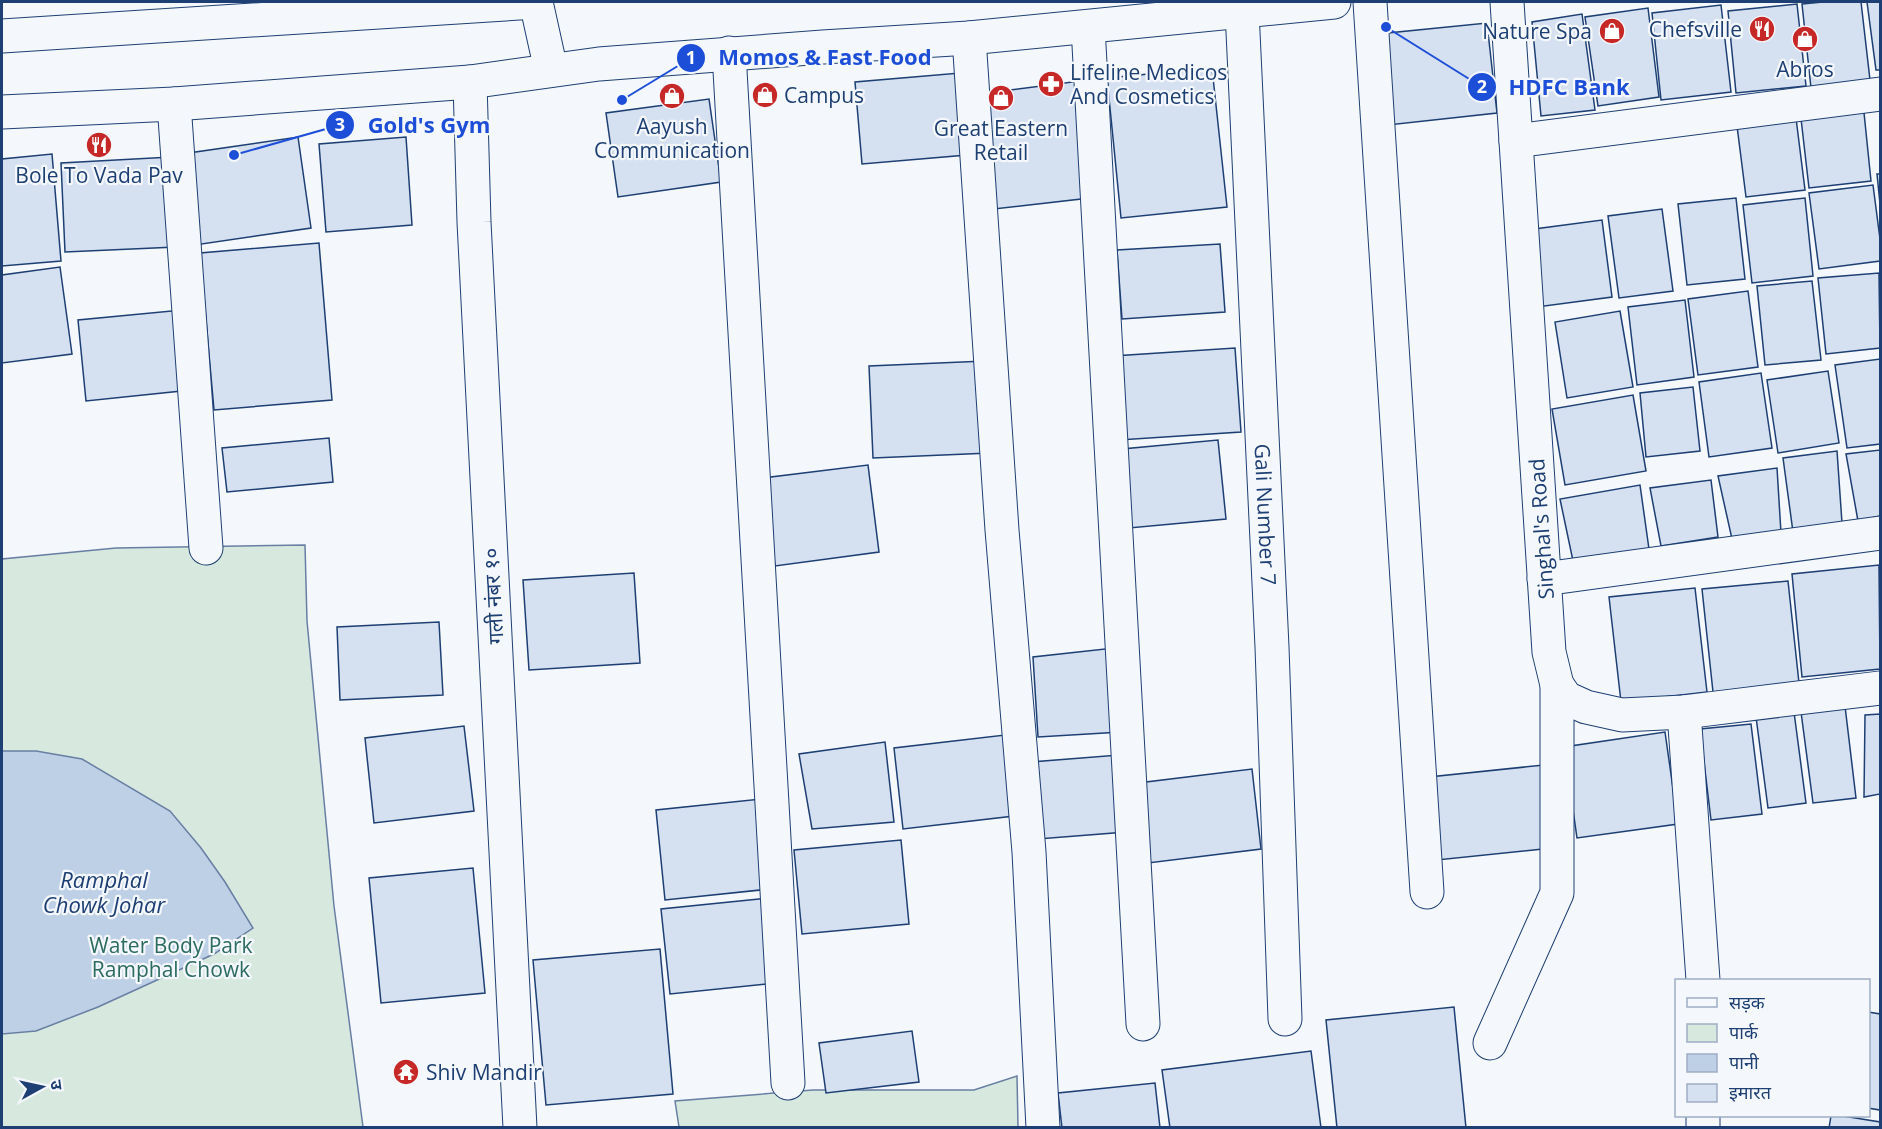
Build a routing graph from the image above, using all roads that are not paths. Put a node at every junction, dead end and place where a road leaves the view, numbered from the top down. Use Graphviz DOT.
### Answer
graph roads {
  1 [pos="535,2"];
  2 [pos="1334,2"];
  3 [pos="1370,2"];
  4 [pos="1507,2"];
  5 [pos="257,10"];
  6 [pos="1242,11"];
  7 [pos="1088,27"];
  8 [pos="2,36"];
  9 [pos="969,38"];
  10 [pos="729,53"];
  11 [pos="551,70"];
  12 [pos="470,82"];
  13 [pos="1881,94"];
  14 [pos="174,104"];
  15 [pos="2,112"];
  16 [pos="1516,141"];
  17 [pos="1881,533"];
  18 [pos="206,548"];
  19 [pos="1544,579"];
  20 [pos="1557,685"];
  21 [pos="1881,688"];
  22 [pos="1684,712"];
  23 [pos="1427,892"];
  24 [pos="1703,979"];
  25 [pos="1285,1019"];
  26 [pos="1143,1024"];
  27 [pos="1490,1043"];
  28 [pos="788,1083"];
  29 [pos="519,1119"];
  30 [pos="1043,1128"];
  1 -- 5 [label="street"];
  1 -- 11 [label="street"];
  2 -- 6 [label="street"];
  3 -- 23 [label="street"];
  4 -- 16 [label="street, Singhal's Road"];
  5 -- 8 [label="street"];
  6 -- 7 [label="street"];
  6 -- 25 [label="street, Gali Number 7"];
  7 -- 9 [label="street"];
  7 -- 26 [label="street"];
  9 -- 10 [label="street"];
  9 -- 30 [label="street"];
  10 -- 11 [label="street"];
  10 -- 28 [label="street"];
  11 -- 12 [label="street"];
  12 -- 14 [label="street"];
  12 -- 29 [label="street, गली नंबर १०"];
  13 -- 16 [label="street"];
  14 -- 15 [label="street"];
  14 -- 18 [label="street"];
  16 -- 19 [label="street, Singhal's Road"];
  17 -- 19 [label="street"];
  19 -- 20 [label="street, Singhal's Road"];
  20 -- 22 [label="street"];
  20 -- 27 [label="street, Singhal's Road"];
  21 -- 22 [label="street"];
  22 -- 24 [label="street"];
}
